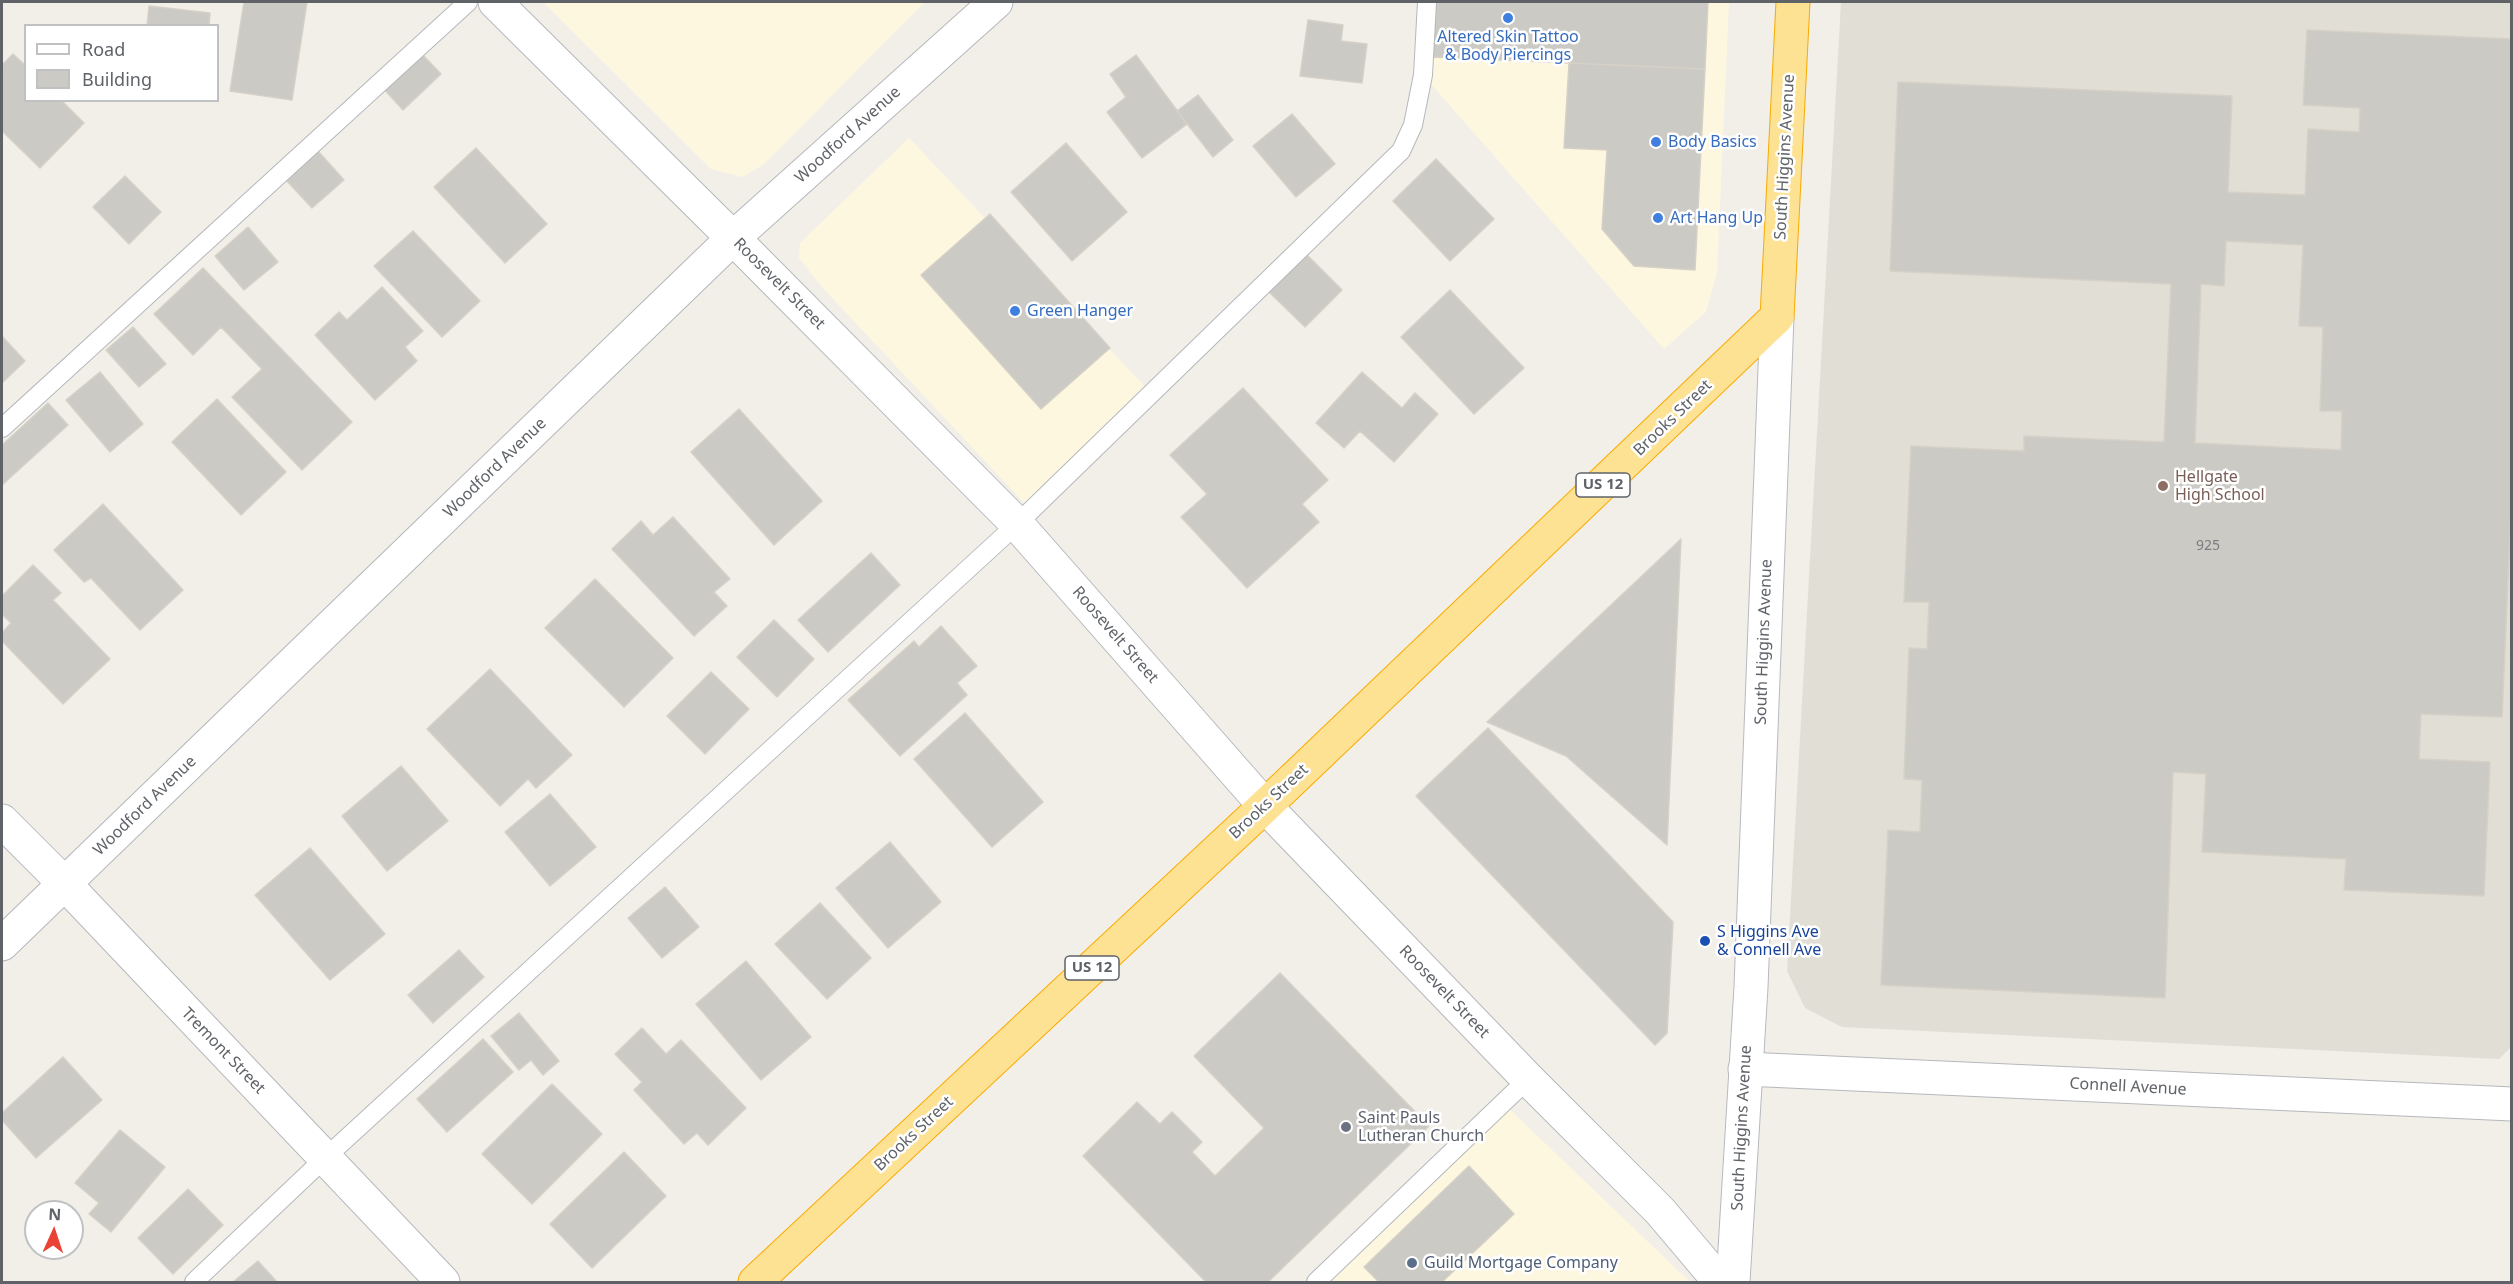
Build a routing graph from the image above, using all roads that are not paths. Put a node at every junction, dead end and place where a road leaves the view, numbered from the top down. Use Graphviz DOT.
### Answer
graph roads {
  1 [pos="468,2"];
  2 [pos="495,2"];
  3 [pos="996,2"];
  4 [pos="1427,2"];
  5 [pos="1793,2"];
  6 [pos="733,238"];
  7 [pos="1777,317"];
  8 [pos="2,428"];
  9 [pos="1017,524"];
  10 [pos="1265,806"];
  11 [pos="2,821"];
  12 [pos="65,884"];
  13 [pos="2,944"];
  14 [pos="1745,1069"];
  15 [pos="1528,1079"];
  16 [pos="2511,1104"];
  17 [pos="325,1158"];
  18 [pos="194,1282"];
  19 [pos="443,1282"];
  20 [pos="755,1282"];
  21 [pos="1316,1282"];
  22 [pos="1720,1282"];
  23 [pos="1733,1282"];
  1 -- 8 [label="lane"];
  2 -- 6 [label="street, Roosevelt Street"];
  3 -- 6 [label="street, Woodford Avenue"];
  4 -- 9 [label="lane"];
  5 -- 7 [label="highway, South Higgins Avenue"];
  6 -- 9 [label="street, Roosevelt Street"];
  6 -- 12 [label="street, Woodford Avenue"];
  7 -- 10 [label="highway, Brooks Street / US 12"];
  7 -- 14 [label="street, South Higgins Avenue"];
  9 -- 10 [label="street, Roosevelt Street"];
  9 -- 17 [label="lane"];
  10 -- 15 [label="street, Roosevelt Street"];
  10 -- 20 [label="highway, Brooks Street / US 12"];
  11 -- 12 [label="street, Tremont Street"];
  12 -- 13 [label="street, Woodford Avenue"];
  12 -- 17 [label="street, Tremont Street"];
  14 -- 16 [label="street, Connell Avenue"];
  14 -- 23 [label="street, South Higgins Avenue"];
  15 -- 21 [label="lane"];
  15 -- 22 [label="street, Roosevelt Street"];
  17 -- 18 [label="lane"];
  17 -- 19 [label="street, Tremont Street"];
}
